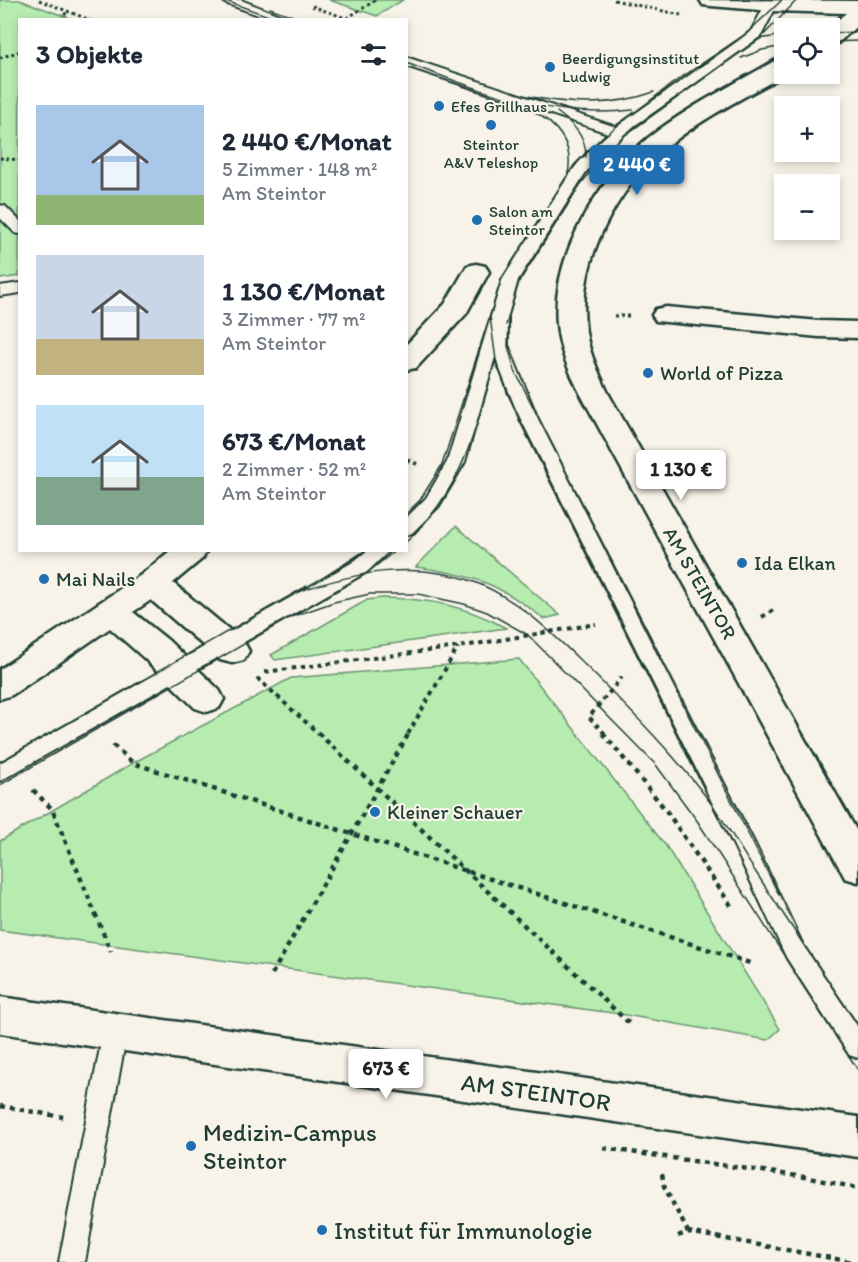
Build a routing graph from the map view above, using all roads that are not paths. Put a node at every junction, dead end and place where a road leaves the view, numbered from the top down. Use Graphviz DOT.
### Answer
graph roads {
  1 [pos="229,0"];
  2 [pos="711,0"];
  3 [pos="769,3"];
  4 [pos="858,7"];
  5 [pos="280,18"];
  6 [pos="790,18"];
  7 [pos="408,62"];
  8 [pos="774,71"];
  9 [pos="618,132"];
  10 [pos="0,210"];
  11 [pos="18,228"];
  12 [pos="476,272"];
  13 [pos="18,288"];
  14 [pos="0,291"];
  15 [pos="500,315"];
  16 [pos="666,315"];
  17 [pos="858,330"];
  18 [pos="408,360"];
  19 [pos="408,527"];
  20 [pos="190,552"];
  21 [pos="379,552"];
  22 [pos="152,583"];
  23 [pos="111,611"];
  24 [pos="228,648"];
  25 [pos="178,671"];
  26 [pos="0,686"];
  27 [pos="207,699"];
  28 [pos="0,773"];
  29 [pos="858,867"];
  30 [pos="0,1016"];
  31 [pos="115,1032"];
  32 [pos="858,1047"];
  33 [pos="858,1137"];
  34 [pos="72,1262"];
  1 -- 5 [label="lane"];
  2 -- 3 [label="street"];
  3 -- 4 [label="street"];
  3 -- 6 [label="street"];
  3 -- 9 [label="lane"];
  7 -- 9 [label="lane"];
  8 -- 29 [label="street, AM STEINTOR"];
  9 -- 15 [label="lane"];
  10 -- 11 [label="lane"];
  12 -- 18 [label="street"];
  13 -- 14 [label="lane"];
  15 -- 19 [label="lane"];
  15 -- 32 [label="lane"];
  16 -- 17 [label="street"];
  20 -- 22 [label="street"];
  21 -- 24 [label="lane"];
  22 -- 23 [label="street"];
  22 -- 24 [label="street"];
  23 -- 25 [label="street"];
  23 -- 26 [label="street"];
  24 -- 25 [label="lane"];
  25 -- 27 [label="street"];
  25 -- 28 [label="lane"];
  30 -- 31 [label="street, AM STEINTOR"];
  31 -- 33 [label="street, AM STEINTOR"];
  31 -- 34 [label="lane"];
}
